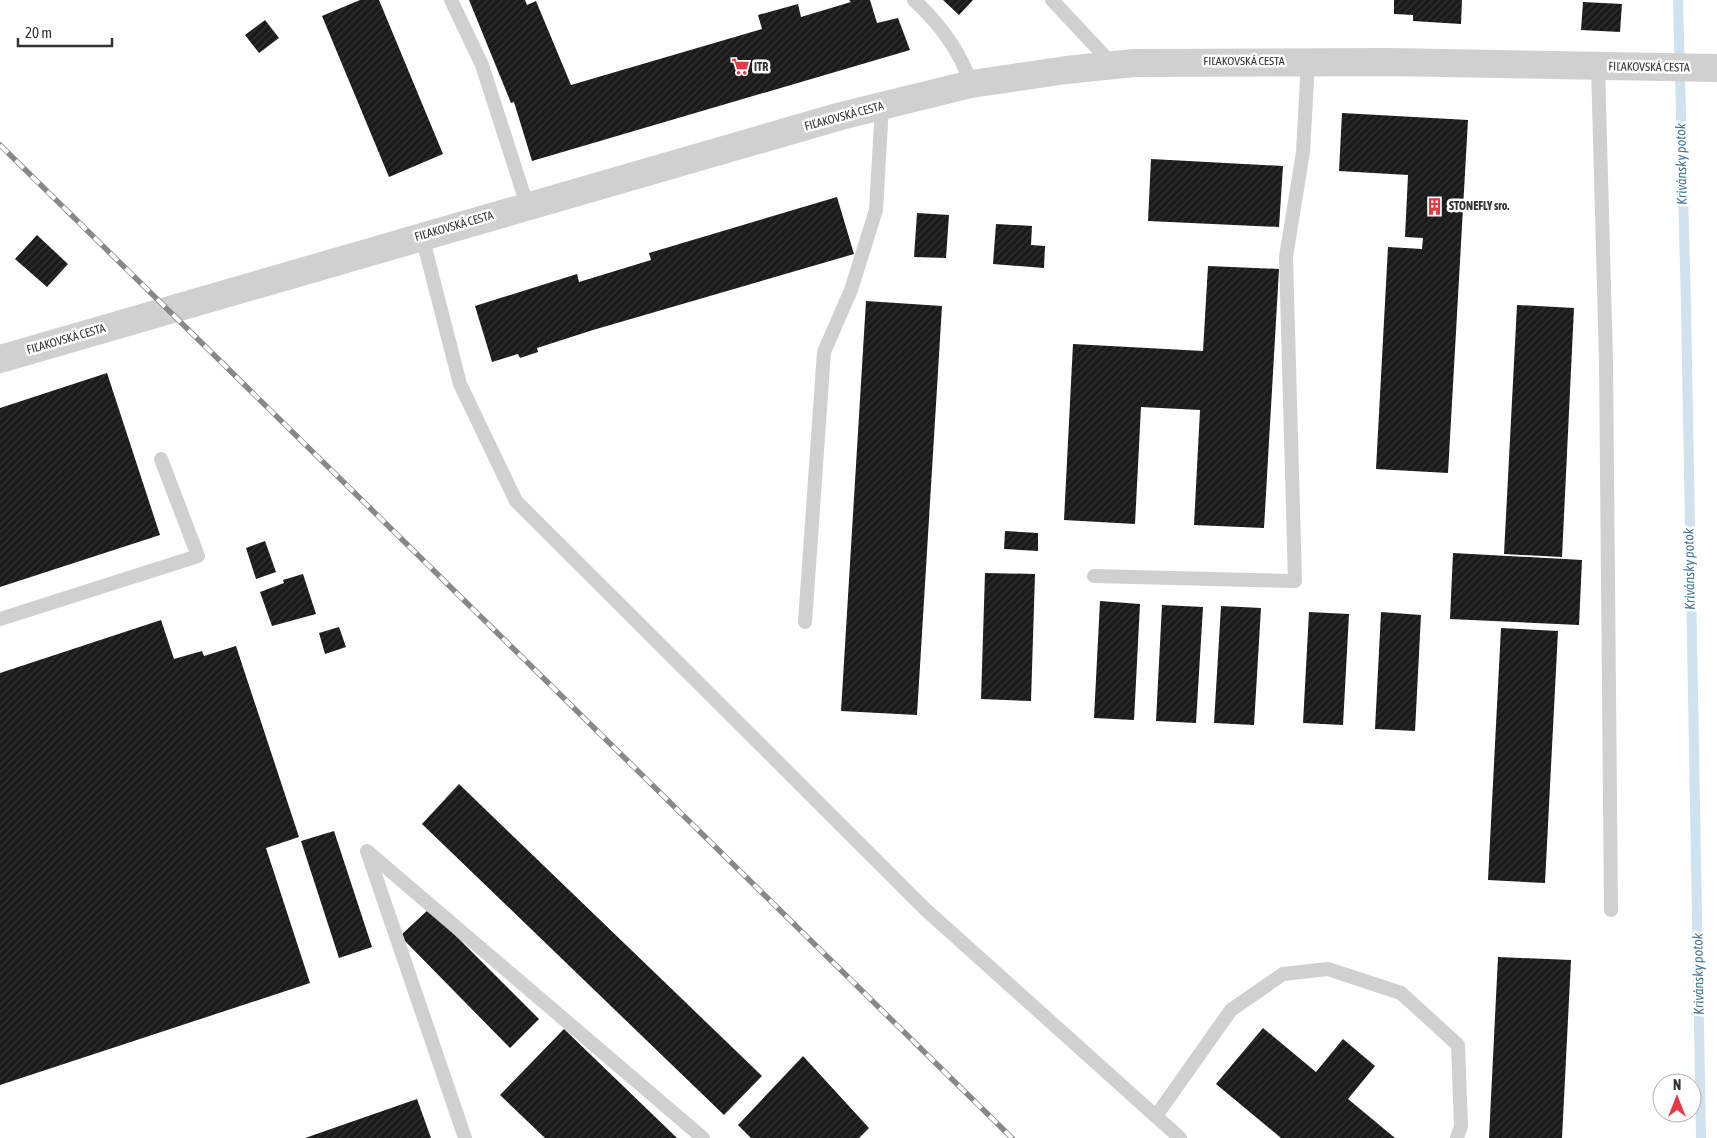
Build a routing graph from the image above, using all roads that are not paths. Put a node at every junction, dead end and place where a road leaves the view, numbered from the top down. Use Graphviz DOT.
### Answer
graph roads {
  1 [pos="451,0"];
  2 [pos="914,0"];
  3 [pos="1052,0"];
  4 [pos="1308,62"];
  5 [pos="1113,65"];
  6 [pos="1598,66"];
  7 [pos="1717,68"];
  8 [pos="971,84"];
  9 [pos="882,106"];
  10 [pos="527,205"];
  11 [pos="422,236"];
  12 [pos="0,358"];
  13 [pos="161,458"];
  14 [pos="1094,576"];
  15 [pos="0,619"];
  16 [pos="804,622"];
  17 [pos="1611,910"];
  18 [pos="1156,1116"];
  19 [pos="465,1138"];
  20 [pos="703,1138"];
  21 [pos="1180,1138"];
  22 [pos="1457,1138"];
  1 -- 10 [label="lane"];
  2 -- 8 [label="lane"];
  3 -- 5 [label="lane"];
  4 -- 5 [label="street, FIĽAKOVSKÁ CESTA"];
  4 -- 6 [label="street, FIĽAKOVSKÁ CESTA"];
  4 -- 14 [label="lane"];
  5 -- 8 [label="street, FIĽAKOVSKÁ CESTA"];
  6 -- 7 [label="street, FIĽAKOVSKÁ CESTA"];
  6 -- 17 [label="lane"];
  8 -- 9 [label="street, FIĽAKOVSKÁ CESTA"];
  9 -- 10 [label="street, FIĽAKOVSKÁ CESTA"];
  9 -- 16 [label="lane"];
  10 -- 11 [label="street, FIĽAKOVSKÁ CESTA"];
  11 -- 12 [label="street, FIĽAKOVSKÁ CESTA"];
  11 -- 18 [label="lane"];
  13 -- 15 [label="lane"];
  18 -- 21 [label="lane"];
  18 -- 22 [label="lane"];
  19 -- 20 [label="lane"];
}
